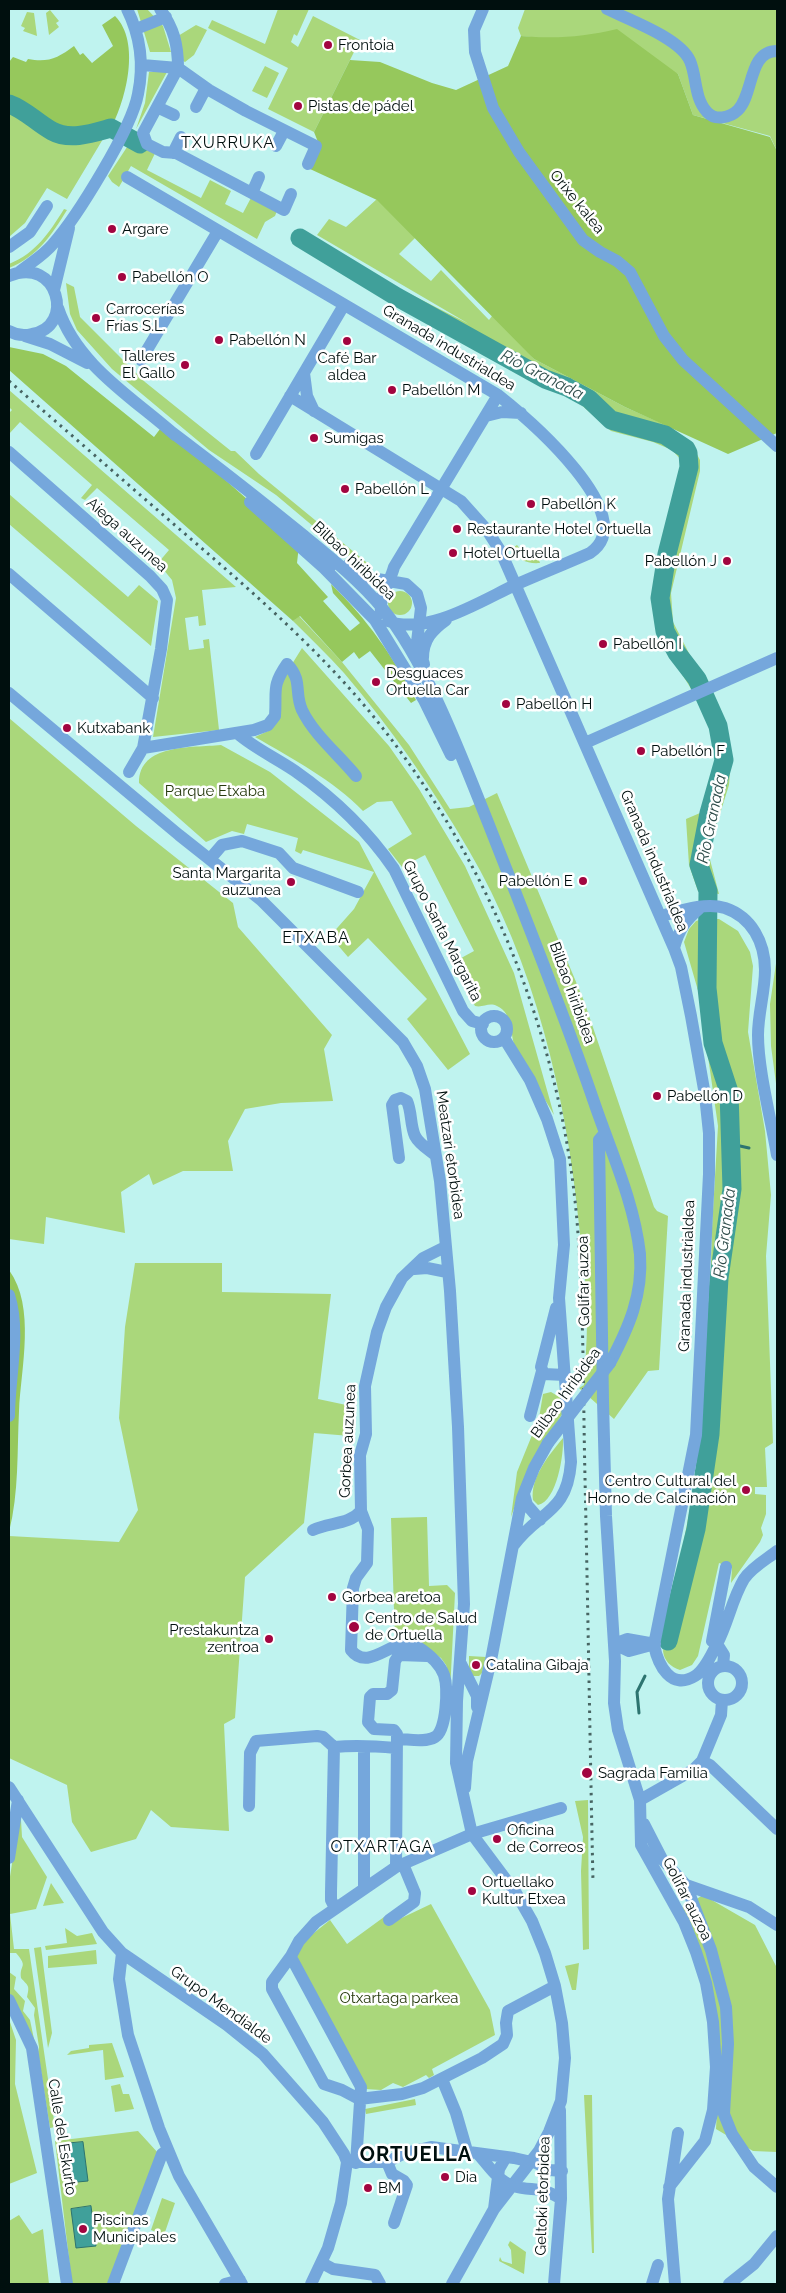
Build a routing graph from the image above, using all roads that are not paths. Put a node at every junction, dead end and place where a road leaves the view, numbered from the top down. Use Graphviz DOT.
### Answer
graph roads {
  1 [pos="127,9"];
  2 [pos="483,9"];
  3 [pos="607,9"];
  4 [pos="163,13"];
  5 [pos="136,29"];
  6 [pos="777,51"];
  7 [pos="142,65"];
  8 [pos="178,68"];
  9 [pos="206,88"];
  10 [pos="157,107"];
  11 [pos="196,107"];
  12 [pos="174,115"];
  13 [pos="284,131"];
  14 [pos="181,137"];
  15 [pos="276,146"];
  16 [pos="173,153"];
  17 [pos="308,164"];
  18 [pos="127,177"];
  19 [pos="259,177"];
  20 [pos="252,193"];
  21 [pos="291,194"];
  22 [pos="48,206"];
  23 [pos="73,216"];
  24 [pos="218,231"];
  25 [pos="9,246"];
  26 [pos="13,274"];
  27 [pos="54,290"];
  28 [pos="344,305"];
  29 [pos="58,308"];
  30 [pos="9,331"];
  31 [pos="24,335"];
  32 [pos="141,360"];
  33 [pos="95,368"];
  34 [pos="304,373"];
  35 [pos="498,395"];
  36 [pos="290,396"];
  37 [pos="314,411"];
  38 [pos="521,412"];
  39 [pos="486,416"];
  40 [pos="169,430"];
  41 [pos="777,446"];
  42 [pos="9,452"];
  43 [pos="256,454"];
  44 [pos="442,489"];
  45 [pos="257,497"];
  46 [pos="306,551"];
  47 [pos="397,562"];
  48 [pos="9,574"];
  49 [pos="366,577"];
  50 [pos="391,582"];
  51 [pos="515,585"];
  52 [pos="454,614"];
  53 [pos="385,616"];
  54 [pos="418,623"];
  55 [pos="777,658"];
  56 [pos="424,663"];
  57 [pos="9,693"];
  58 [pos="153,698"];
  59 [pos="424,700"];
  60 [pos="237,733"];
  61 [pos="585,743"];
  62 [pos="143,748"];
  63 [pos="464,762"];
  64 [pos="356,776"];
  65 [pos="122,778"];
  66 [pos="210,859"];
  67 [pos="358,892"];
  68 [pos="519,900"];
  69 [pos="701,908"];
  70 [pos="661,916"];
  71 [pos="674,948"];
  72 [pos="482,1024"];
  73 [pos="504,1038"];
  74 [pos="605,1133"];
  75 [pos="435,1155"];
  76 [pos="777,1155"];
  77 [pos="399,1158"];
  78 [pos="445,1247"];
  79 [pos="414,1269"];
  80 [pos="447,1272"];
  81 [pos="9,1295"];
  82 [pos="559,1298"];
  83 [pos="542,1371"];
  84 [pos="565,1375"];
  85 [pos="9,1416"];
  86 [pos="530,1416"];
  87 [pos="524,1494"];
  88 [pos="361,1511"];
  89 [pos="540,1520"];
  90 [pos="313,1530"];
  91 [pos="513,1546"];
  92 [pos="777,1550"];
  93 [pos="726,1567"];
  94 [pos="611,1610"];
  95 [pos="657,1630"];
  96 [pos="614,1644"];
  97 [pos="655,1644"];
  98 [pos="717,1644"];
  99 [pos="633,1645"];
  100 [pos="427,1656"];
  101 [pos="615,1661"];
  102 [pos="460,1662"];
  103 [pos="660,1666"];
  104 [pos="723,1666"];
  105 [pos="466,1679"];
  106 [pos="486,1679"];
  107 [pos="480,1699"];
  108 [pos="722,1700"];
  109 [pos="451,1702"];
  110 [pos="397,1743"];
  111 [pos="334,1747"];
  112 [pos="364,1747"];
  113 [pos="702,1761"];
  114 [pos="9,1787"];
  115 [pos="18,1800"];
  116 [pos="640,1800"];
  117 [pos="464,1801"];
  118 [pos="250,1806"];
  119 [pos="561,1808"];
  120 [pos="642,1822"];
  121 [pos="777,1829"];
  122 [pos="472,1834"];
  123 [pos="9,1858"];
  124 [pos="399,1866"];
  125 [pos="686,1885"];
  126 [pos="364,1888"];
  127 [pos="335,1908"];
  128 [pos="389,1920"];
  129 [pos="777,1925"];
  130 [pos="122,1953"];
  131 [pos="291,1956"];
  132 [pos="555,1986"];
  133 [pos="9,2000"];
  134 [pos="442,2079"];
  135 [pos="359,2099"];
  136 [pos="559,2108"];
  137 [pos="678,2133"];
  138 [pos="168,2150"];
  139 [pos="473,2153"];
  140 [pos="506,2157"];
  141 [pos="530,2161"];
  142 [pos="387,2162"];
  143 [pos="352,2163"];
  144 [pos="556,2171"];
  145 [pos="498,2175"];
  146 [pos="512,2186"];
  147 [pos="669,2187"];
  148 [pos="777,2187"];
  149 [pos="537,2188"];
  150 [pos="562,2199"];
  151 [pos="494,2209"];
  152 [pos="394,2223"];
  153 [pos="777,2236"];
  154 [pos="322,2263"];
  155 [pos="658,2265"];
  156 [pos="241,2282"];
  157 [pos="67,2284"];
  158 [pos="113,2284"];
  159 [pos="225,2284"];
  160 [pos="311,2284"];
  161 [pos="380,2284"];
  162 [pos="452,2284"];
  163 [pos="554,2284"];
  164 [pos="652,2284"];
  165 [pos="675,2284"];
  166 [pos="729,2284"];
  1 -- 5 [label="street"];
  2 -- 41 [label="street, Orixe kalea"];
  3 -- 6 [label="street"];
  4 -- 5 [label="street"];
  4 -- 8 [label="street"];
  5 -- 7 [label="street"];
  7 -- 8 [label="street"];
  7 -- 23 [label="street"];
  8 -- 9 [label="street"];
  8 -- 10 [label="street"];
  9 -- 11 [label="street"];
  9 -- 13 [label="street"];
  10 -- 12 [label="street"];
  10 -- 16 [label="street"];
  13 -- 15 [label="street"];
  13 -- 17 [label="street"];
  14 -- 16 [label="street"];
  16 -- 20 [label="street"];
  18 -- 24 [label="street, Granada industrialdea"];
  19 -- 20 [label="street"];
  20 -- 21 [label="street"];
  22 -- 25 [label="street"];
  23 -- 26 [label="street"];
  23 -- 27 [label="street"];
  24 -- 28 [label="street, Granada industrialdea"];
  24 -- 32 [label="street"];
  26 -- 27 [label="street"];
  27 -- 29 [label="street"];
  28 -- 34 [label="street"];
  28 -- 35 [label="street, Granada industrialdea"];
  29 -- 31 [label="street"];
  29 -- 33 [label="street"];
  30 -- 31 [label="street"];
  31 -- 33 [label="street"];
  33 -- 40 [label="street, Bilbao hiribidea"];
  34 -- 36 [label="street"];
  34 -- 37 [label="street"];
  35 -- 38 [label="street, Granada industrialdea"];
  35 -- 39 [label="street"];
  36 -- 37 [label="street, Granada industrialdea"];
  36 -- 43 [label="street"];
  37 -- 44 [label="street, Granada industrialdea"];
  38 -- 39 [label="street"];
  38 -- 51 [label="street, Granada industrialdea"];
  39 -- 44 [label="street"];
  40 -- 45 [label="street, Bilbao hiribidea"];
  40 -- 46 [label="street, Bilbao hiribidea"];
  42 -- 58 [label="street, Aiega auzunea"];
  44 -- 47 [label="street"];
  44 -- 51 [label="street, Granada industrialdea"];
  45 -- 49 [label="street"];
  45 -- 53 [label="street, Bilbao hiribidea"];
  46 -- 53 [label="street"];
  46 -- 59 [label="street, Bilbao hiribidea"];
  47 -- 49 [label="street"];
  47 -- 50 [label="street"];
  48 -- 58 [label="street"];
  49 -- 50 [label="street"];
  50 -- 53 [label="street"];
  50 -- 54 [label="street"];
  51 -- 52 [label="street, Granada industrialdea"];
  51 -- 61 [label="street, Granada industrialdea"];
  52 -- 54 [label="street"];
  52 -- 56 [label="street"];
  53 -- 54 [label="street"];
  53 -- 59 [label="street"];
  53 -- 63 [label="street, Bilbao hiribidea"];
  54 -- 56 [label="street"];
  55 -- 61 [label="street"];
  56 -- 63 [label="street"];
  57 -- 65 [label="street"];
  58 -- 62 [label="street, Aiega auzunea"];
  59 -- 68 [label="street, Bilbao hiribidea"];
  60 -- 62 [label="street"];
  60 -- 64 [label="street"];
  60 -- 72 [label="street, Grupo Santa Margarita"];
  61 -- 70 [label="street, Granada industrialdea"];
  62 -- 65 [label="street, Aiega auzunea"];
  63 -- 68 [label="street, Bilbao hiribidea"];
  65 -- 66 [label="street, Meatzari etorbidea"];
  66 -- 67 [label="street"];
  66 -- 75 [label="street, Meatzari etorbidea"];
  68 -- 74 [label="street, Bilbao hiribidea"];
  69 -- 70 [label="street"];
  69 -- 71 [label="street"];
  69 -- 76 [label="street"];
  70 -- 71 [label="street, Granada industrialdea"];
  71 -- 95 [label="street, Granada industrialdea"];
  72 -- 73 [label="street"];
  72 -- 73 [label="street"];
  73 -- 82 [label="street"];
  74 -- 87 [label="street, Bilbao hiribidea, bridge"];
  74 -- 94 [label="street, Golifar auzoa"];
  75 -- 77 [label="street"];
  75 -- 78 [label="street, Meatzari etorbidea"];
  78 -- 79 [label="street, Gorbea auzunea"];
  78 -- 80 [label="street, Meatzari etorbidea"];
  79 -- 80 [label="street"];
  79 -- 88 [label="street, Gorbea auzunea"];
  80 -- 102 [label="street, Meatzari etorbidea"];
  81 -- 85 [label="street"];
  82 -- 83 [label="street"];
  82 -- 84 [label="street"];
  83 -- 84 [label="street"];
  83 -- 86 [label="street"];
  84 -- 89 [label="street"];
  87 -- 89 [label="street"];
  87 -- 91 [label="street, Bilbao hiribidea"];
  88 -- 90 [label="street, Gorbea auzunea"];
  88 -- 100 [label="street, Gorbea auzunea"];
  89 -- 91 [label="street"];
  91 -- 106 [label="street, Bilbao hiribidea"];
  92 -- 98 [label="street"];
  93 -- 98 [label="street"];
  94 -- 96 [label="street, Golifar auzoa"];
  94 -- 99 [label="street, Golifar auzoa"];
  95 -- 97 [label="street, Granada industrialdea"];
  95 -- 99 [label="street"];
  96 -- 99 [label="street"];
  96 -- 101 [label="street, Golifar auzoa"];
  97 -- 99 [label="street"];
  97 -- 103 [label="street, Granada industrialdea"];
  98 -- 103 [label="street"];
  98 -- 104 [label="street"];
  99 -- 101 [label="street"];
  99 -- 103 [label="street, Golifar auzoa"];
  100 -- 109 [label="street"];
  100 -- 110 [label="street"];
  101 -- 116 [label="street, Golifar auzoa"];
  102 -- 105 [label="street"];
  102 -- 109 [label="street, Meatzari etorbidea"];
  104 -- 108 [label="street"];
  104 -- 108 [label="street"];
  105 -- 106 [label="street"];
  105 -- 107 [label="street"];
  106 -- 107 [label="street, Bilbao hiribidea"];
  107 -- 109 [label="street"];
  107 -- 117 [label="street, Bilbao hiribidea"];
  108 -- 113 [label="street"];
  109 -- 110 [label="street"];
  109 -- 117 [label="street"];
  110 -- 112 [label="street"];
  110 -- 124 [label="street"];
  111 -- 112 [label="street"];
  111 -- 118 [label="street"];
  111 -- 127 [label="street"];
  112 -- 126 [label="street"];
  113 -- 116 [label="street"];
  113 -- 121 [label="street"];
  114 -- 115 [label="street, Grupo Mendialde"];
  115 -- 123 [label="street"];
  115 -- 130 [label="street, Grupo Mendialde"];
  116 -- 120 [label="street, Golifar auzoa"];
  117 -- 122 [label="street"];
  119 -- 122 [label="street"];
  120 -- 125 [label="street, Golifar auzoa"];
  120 -- 147 [label="street, Golifar auzoa"];
  122 -- 124 [label="street"];
  122 -- 132 [label="street"];
  124 -- 126 [label="street"];
  124 -- 128 [label="street"];
  125 -- 129 [label="street, Golifar auzoa"];
  125 -- 148 [label="street, Golifar auzoa"];
  126 -- 127 [label="street"];
  127 -- 131 [label="street"];
  130 -- 138 [label="street"];
  130 -- 143 [label="street, Grupo Mendialde"];
  131 -- 135 [label="street"];
  131 -- 135 [label="street"];
  132 -- 134 [label="street"];
  132 -- 136 [label="street"];
  133 -- 157 [label="street, Calle del Eskurto"];
  134 -- 135 [label="street"];
  134 -- 139 [label="street"];
  135 -- 143 [label="street"];
  136 -- 141 [label="street"];
  136 -- 144 [label="street, Geltoki etorbidea"];
  137 -- 147 [label="street"];
  138 -- 156 [label="street"];
  138 -- 158 [label="street"];
  139 -- 140 [label="street"];
  139 -- 142 [label="street"];
  139 -- 145 [label="street"];
  140 -- 141 [label="street"];
  140 -- 145 [label="street"];
  141 -- 144 [label="street"];
  141 -- 146 [label="street"];
  142 -- 143 [label="street"];
  142 -- 152 [label="street"];
  143 -- 154 [label="street"];
  144 -- 149 [label="street"];
  144 -- 150 [label="street, Geltoki etorbidea"];
  145 -- 146 [label="street"];
  145 -- 151 [label="street"];
  146 -- 149 [label="street"];
  146 -- 151 [label="street"];
  147 -- 165 [label="street"];
  149 -- 150 [label="street"];
  150 -- 163 [label="street, Geltoki etorbidea"];
  151 -- 162 [label="street"];
  153 -- 166 [label="street"];
  154 -- 160 [label="street"];
  154 -- 161 [label="street"];
  155 -- 164 [label="street"];
  156 -- 159 [label="street"];
}
